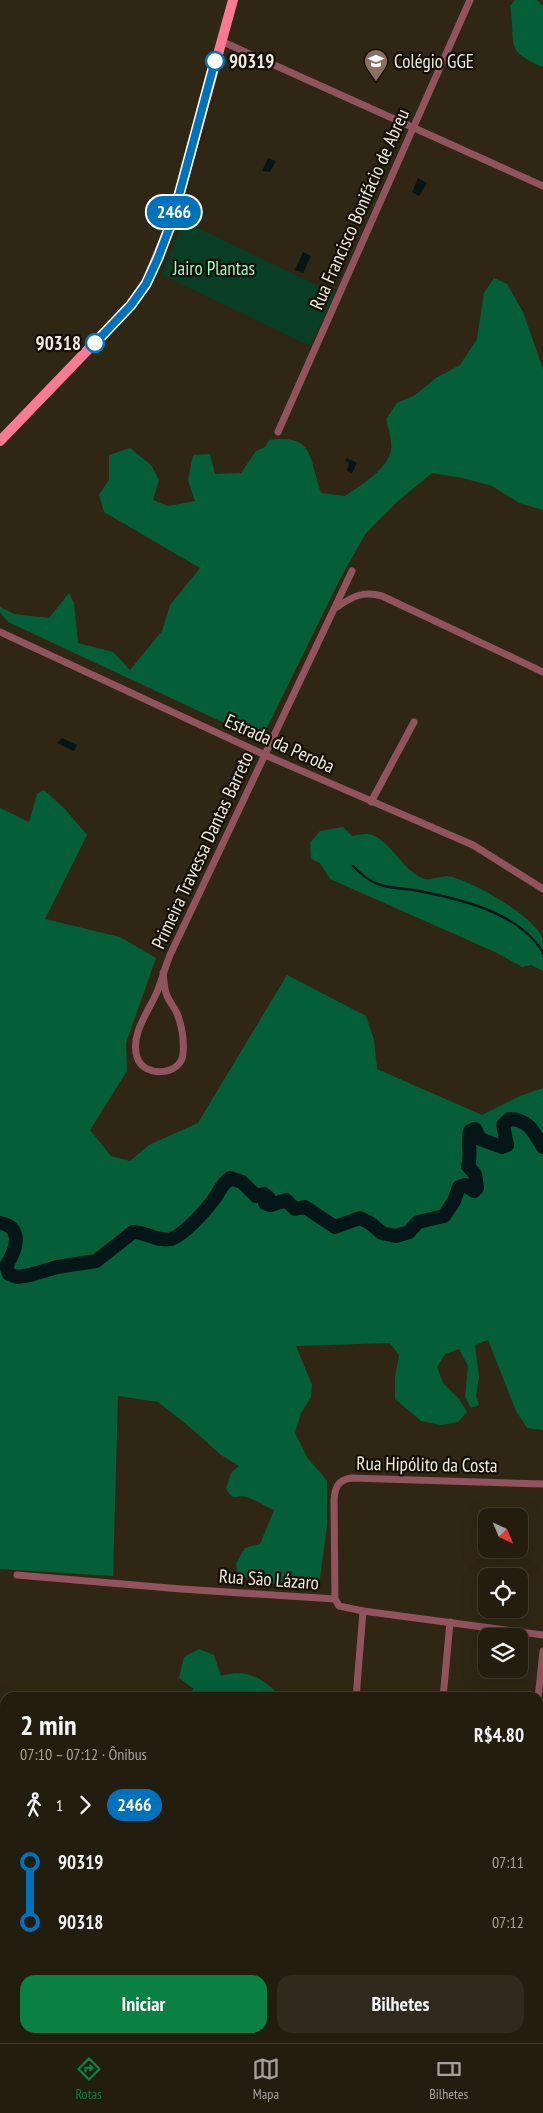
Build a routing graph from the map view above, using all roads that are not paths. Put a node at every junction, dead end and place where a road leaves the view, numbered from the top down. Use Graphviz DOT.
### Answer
graph roads {
  1 [pos="233,0"];
  2 [pos="470,0"];
  3 [pos="221,41"];
  4 [pos="413,127"];
  5 [pos="543,186"];
  6 [pos="278,432"];
  7 [pos="0,442"];
  8 [pos="352,571"];
  9 [pos="337,606"];
  10 [pos="0,632"];
  11 [pos="543,672"];
  12 [pos="414,722"];
  13 [pos="265,755"];
  14 [pos="371,802"];
  15 [pos="543,889"];
  16 [pos="162,973"];
  17 [pos="543,1484"];
  18 [pos="20,1574"];
  19 [pos="335,1599"];
  20 [pos="363,1611"];
  21 [pos="450,1622"];
  22 [pos="543,1635"];
  23 [pos="543,1651"];
  24 [pos="356,1692"];
  25 [pos="444,1692"];
  26 [pos="539,1692"];
  1 -- 3 [label="main road"];
  2 -- 4 [label="street, Rua Francisco Bonifácio de Abreu"];
  3 -- 4 [label="street"];
  3 -- 7 [label="main road"];
  4 -- 5 [label="street"];
  4 -- 6 [label="street, Rua Francisco Bonifácio de Abreu"];
  8 -- 9 [label="street, Primeira Travessa Dantas Barreto"];
  9 -- 11 [label="street"];
  9 -- 13 [label="street, Primeira Travessa Dantas Barreto"];
  10 -- 13 [label="street, Estrada da Peroba"];
  12 -- 14 [label="street"];
  13 -- 14 [label="street, Estrada da Peroba"];
  13 -- 16 [label="street, Primeira Travessa Dantas Barreto"];
  14 -- 15 [label="street, Estrada da Peroba"];
  16 -- 16 [label="street, Primeira Travessa Dantas Barreto"];
  17 -- 19 [label="street, Rua Hipólito da Costa"];
  18 -- 19 [label="street, Rua São Lázaro"];
  19 -- 20 [label="street, Rua São Lázaro"];
  20 -- 21 [label="street, Rua São Lázaro"];
  20 -- 24 [label="street"];
  21 -- 22 [label="street, Rua São Lázaro"];
  21 -- 25 [label="street"];
  23 -- 26 [label="street"];
}
